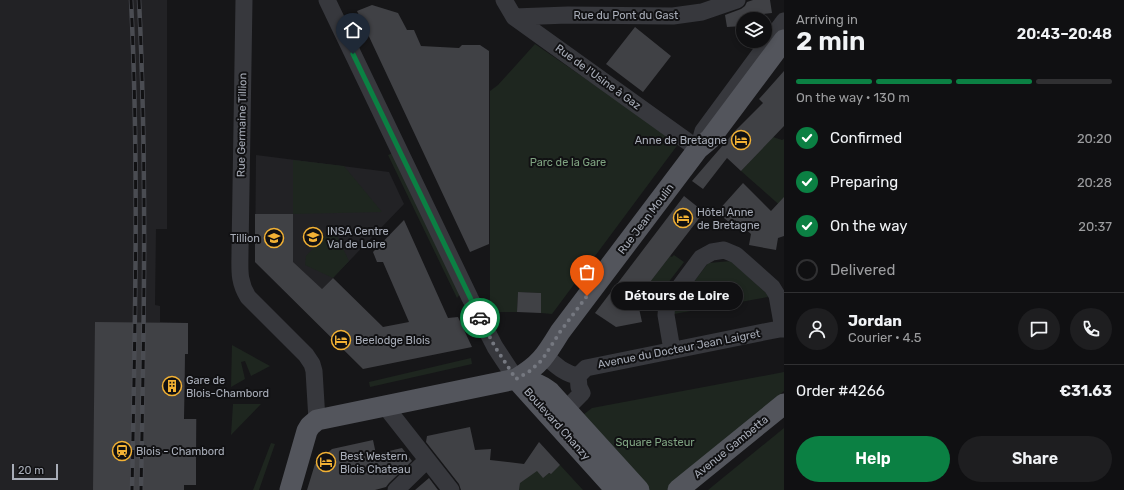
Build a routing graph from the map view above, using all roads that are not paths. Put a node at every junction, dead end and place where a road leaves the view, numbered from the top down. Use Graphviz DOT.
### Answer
graph roads {
  1 [pos="244,0"];
  2 [pos="327,0"];
  3 [pos="504,0"];
  4 [pos="737,0"];
  5 [pos="514,17"];
  6 [pos="784,21"];
  7 [pos="784,40"];
  8 [pos="698,149"];
  9 [pos="784,329"];
  10 [pos="672,350"];
  11 [pos="545,356"];
  12 [pos="578,376"];
  13 [pos="516,379"];
  14 [pos="784,404"];
  15 [pos="385,406"];
  16 [pos="567,412"];
  17 [pos="317,420"];
  18 [pos="427,460"];
  19 [pos="290,490"];
  20 [pos="396,490"];
  21 [pos="451,490"];
  22 [pos="616,490"];
  23 [pos="639,490"];
  24 [pos="678,490"];
  1 -- 17 [label="street, Rue Germaine Tillion"];
  2 -- 13 [label="street"];
  3 -- 5 [label="street, Rue de l'Usine à Gaz"];
  4 -- 5 [label="street, Rue du Pont du Gast"];
  5 -- 8 [label="street, Rue de l'Usine à Gaz"];
  6 -- 8 [label="street, Rue Jean Moulin"];
  7 -- 8 [label="main road, Rue Jean Moulin"];
  8 -- 11 [label="main road, Rue Jean Moulin"];
  9 -- 10 [label="street, Avenue du Docteur Jean Laigret"];
  9 -- 10 [label="street"];
  10 -- 12 [label="street, Avenue du Docteur Jean Laigret"];
  11 -- 12 [label="street"];
  11 -- 13 [label="main road, Rue Jean Moulin"];
  12 -- 16 [label="street"];
  13 -- 15 [label="main road"];
  13 -- 16 [label="main road, Boulevard Chanzy"];
  13 -- 22 [label="main road, Boulevard Chanzy"];
  14 -- 24 [label="main road, Avenue Gambetta"];
  15 -- 17 [label="main road"];
  15 -- 18 [label="street"];
  16 -- 23 [label="main road, Boulevard Chanzy"];
  17 -- 19 [label="main road"];
  18 -- 20 [label="street"];
  18 -- 21 [label="street"];
}
